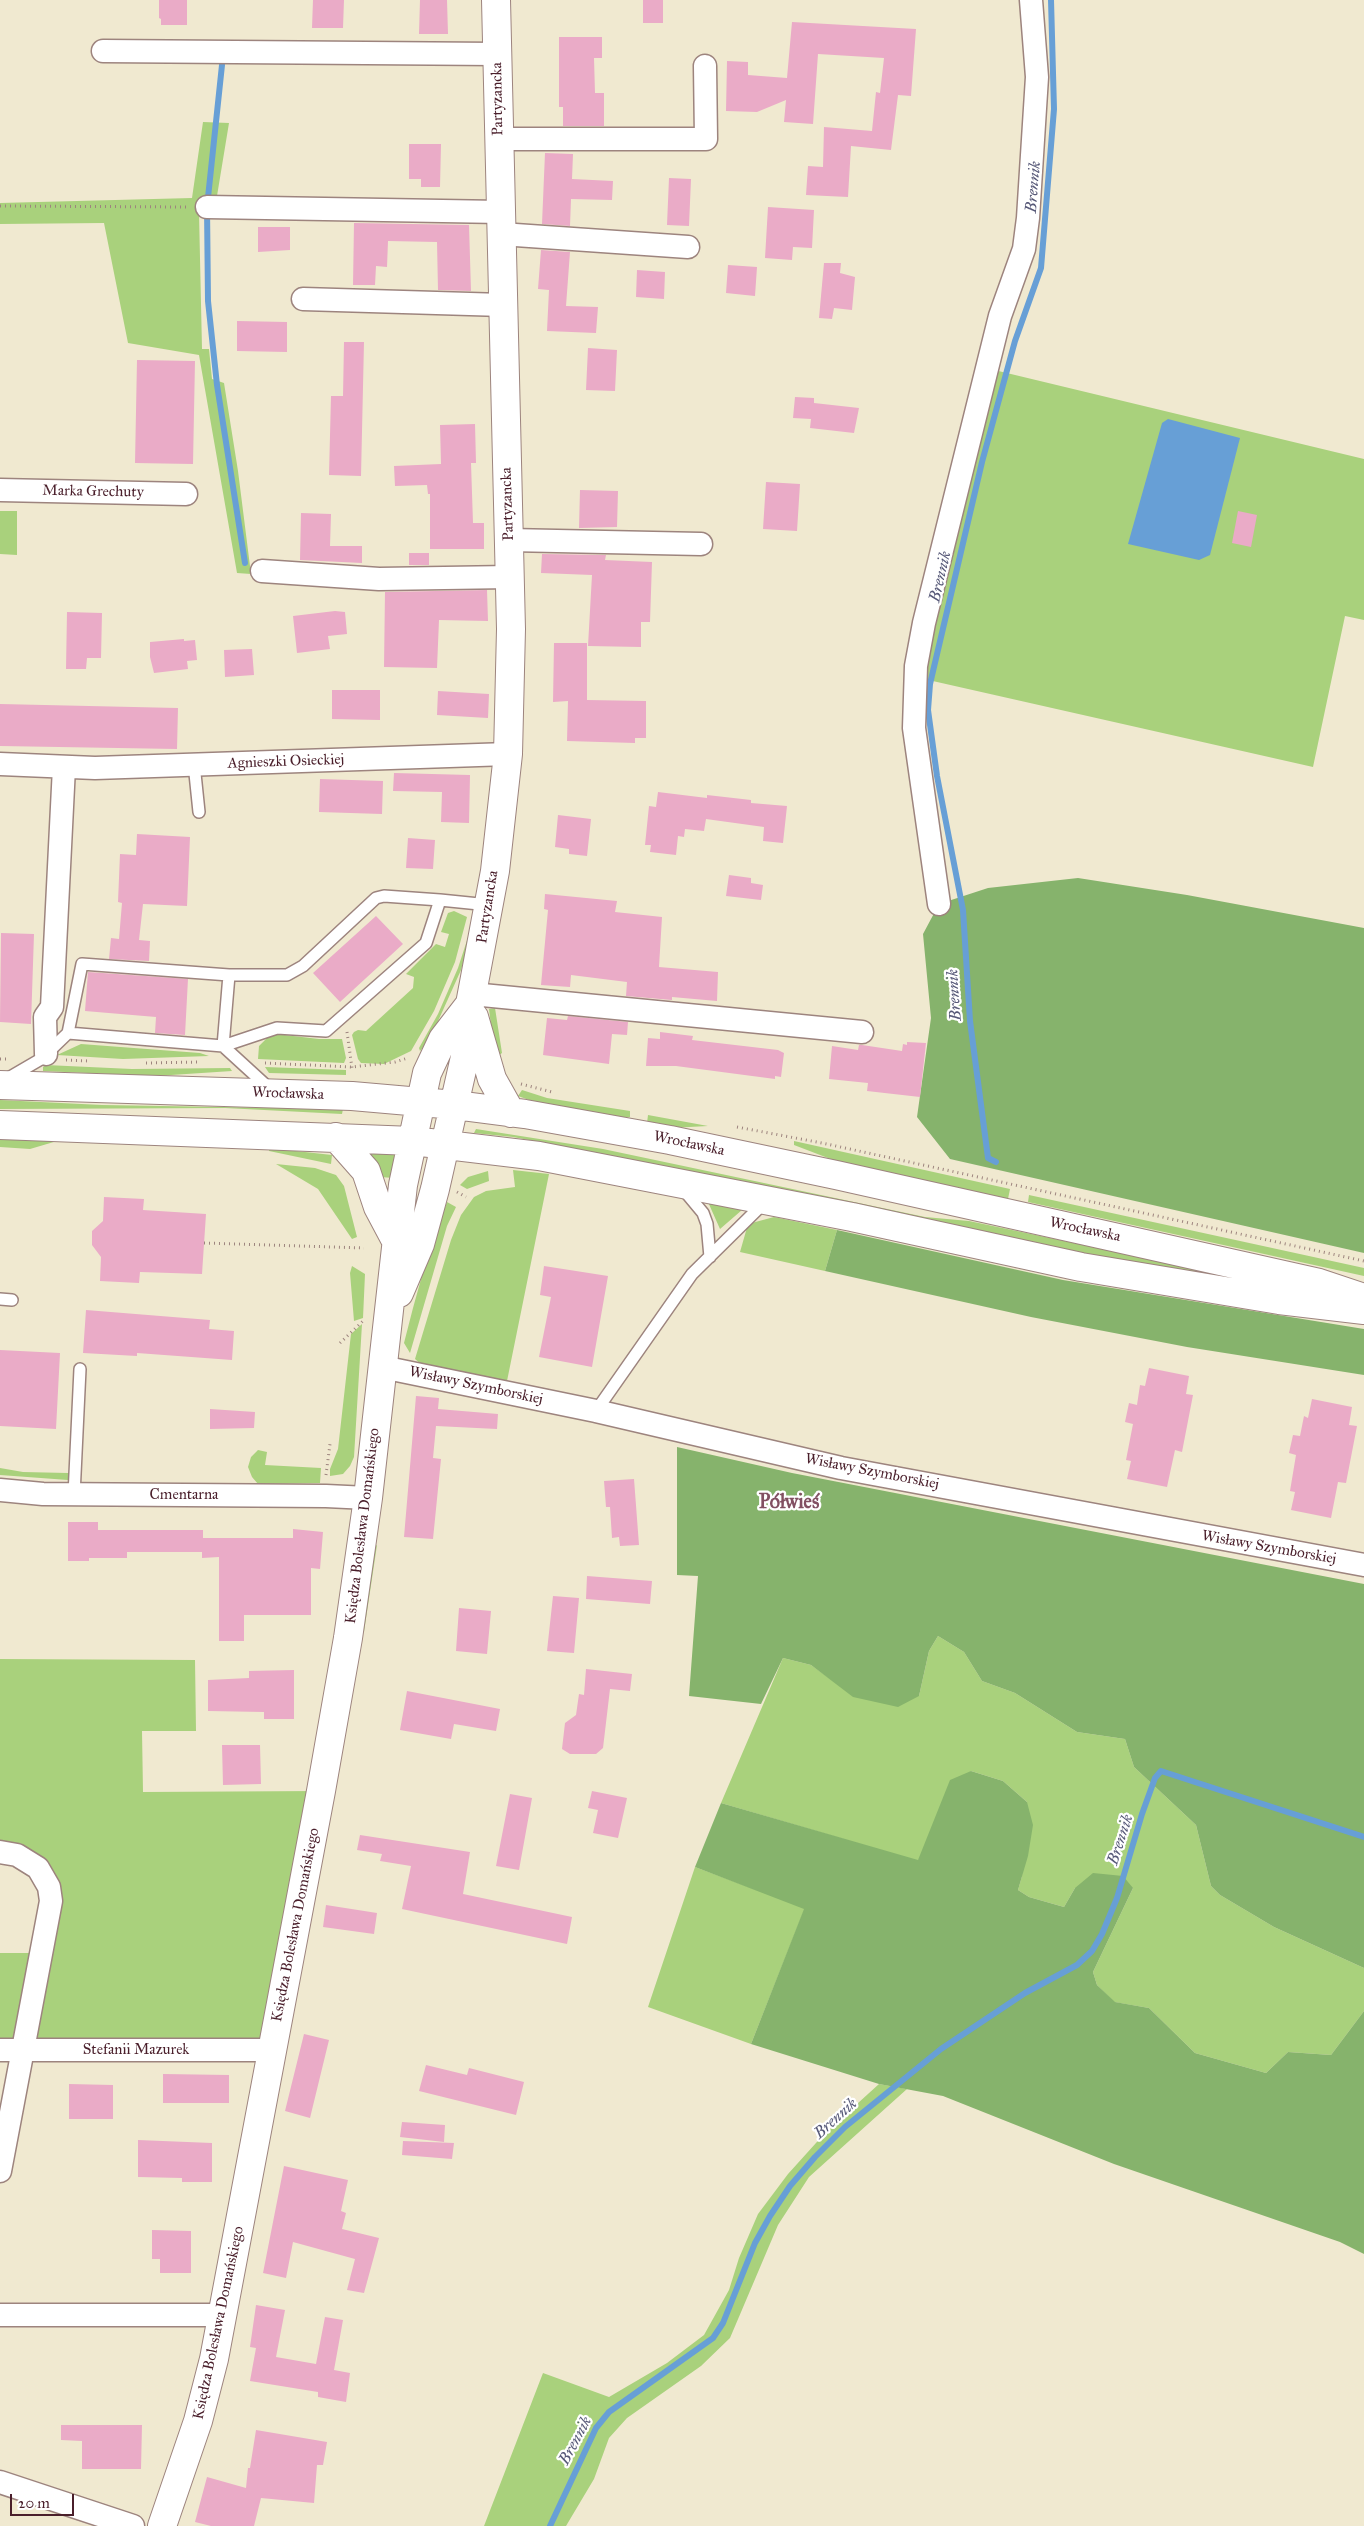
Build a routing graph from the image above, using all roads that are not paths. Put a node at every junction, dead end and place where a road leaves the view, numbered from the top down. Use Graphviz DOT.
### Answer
graph roads {
  1 [pos="496,0"];
  2 [pos="1031,0"];
  3 [pos="103,51"];
  4 [pos="497,54"];
  5 [pos="705,66"];
  6 [pos="499,139"];
  7 [pos="207,207"];
  8 [pos="501,223"];
  9 [pos="688,247"];
  10 [pos="303,299"];
  11 [pos="503,305"];
  12 [pos="0,490"];
  13 [pos="186,494"];
  14 [pos="509,540"];
  15 [pos="702,544"];
  16 [pos="262,571"];
  17 [pos="510,577"];
  18 [pos="508,754"];
  19 [pos="0,764"];
  20 [pos="194,764"];
  21 [pos="64,767"];
  22 [pos="198,812"];
  23 [pos="440,900"];
  24 [pos="939,904"];
  25 [pos="489,905"];
  26 [pos="229,975"];
  27 [pos="471,999"];
  28 [pos="862,1032"];
  29 [pos="68,1033"];
  30 [pos="223,1046"];
  31 [pos="43,1056"];
  32 [pos="0,1084"];
  33 [pos="275,1093"];
  34 [pos="422,1101"];
  35 [pos="455,1105"];
  36 [pos="511,1112"];
  37 [pos="0,1125"];
  38 [pos="336,1137"];
  39 [pos="414,1141"];
  40 [pos="446,1144"];
  41 [pos="677,1182"];
  42 [pos="766,1201"];
  43 [pos="395,1239"];
  44 [pos="710,1257"];
  45 [pos="1364,1298"];
  46 [pos="0,1299"];
  47 [pos="12,1300"];
  48 [pos="1364,1310"];
  49 [pos="378,1316"];
  50 [pos="382,1367"];
  51 [pos="80,1368"];
  52 [pos="596,1410"];
  53 [pos="0,1490"];
  54 [pos="74,1495"];
  55 [pos="368,1498"];
  56 [pos="1364,1565"];
  57 [pos="0,1852"];
  58 [pos="0,2050"];
  59 [pos="24,2050"];
  60 [pos="272,2050"];
  61 [pos="0,2171"];
  62 [pos="0,2315"];
  63 [pos="223,2315"];
  64 [pos="0,2482"];
  65 [pos="133,2526"];
  66 [pos="162,2526"];
  1 -- 4 [label="main road, Partyzancka"];
  2 -- 24 [label="street"];
  3 -- 4 [label="street"];
  4 -- 6 [label="main road, Partyzancka"];
  5 -- 6 [label="street"];
  6 -- 8 [label="main road, Partyzancka"];
  7 -- 8 [label="street"];
  8 -- 9 [label="street"];
  8 -- 11 [label="main road, Partyzancka"];
  10 -- 11 [label="street"];
  11 -- 14 [label="main road, Partyzancka"];
  12 -- 13 [label="street, Marka Grechuty"];
  14 -- 15 [label="street"];
  14 -- 17 [label="main road, Partyzancka"];
  16 -- 17 [label="street"];
  17 -- 18 [label="main road, Partyzancka"];
  18 -- 20 [label="street, Agnieszki Osieckiej"];
  18 -- 25 [label="main road, Partyzancka"];
  19 -- 21 [label="street, Agnieszki Osieckiej"];
  20 -- 21 [label="street, Agnieszki Osieckiej"];
  20 -- 22 [label="lane"];
  21 -- 31 [label="street"];
  23 -- 25 [label="lane"];
  23 -- 26 [label="lane"];
  23 -- 30 [label="lane"];
  25 -- 27 [label="main road, Partyzancka"];
  26 -- 29 [label="lane"];
  26 -- 30 [label="lane"];
  27 -- 28 [label="street"];
  27 -- 34 [label="main road, Partyzancka"];
  27 -- 35 [label="main road, Partyzancka"];
  27 -- 36 [label="main road"];
  29 -- 30 [label="lane"];
  29 -- 31 [label="lane"];
  30 -- 33 [label="lane"];
  31 -- 32 [label="lane"];
  32 -- 33 [label="main road, Wrocławska"];
  33 -- 34 [label="main road, Wrocławska"];
  34 -- 35 [label="main road, Wrocławska"];
  34 -- 39 [label="main road, Partyzancka"];
  35 -- 36 [label="main road, Wrocławska"];
  35 -- 40 [label="main road, Partyzancka"];
  36 -- 45 [label="main road, Wrocławska"];
  37 -- 38 [label="main road"];
  38 -- 39 [label="main road"];
  38 -- 43 [label="main road"];
  39 -- 40 [label="main road"];
  39 -- 43 [label="main road, Księdza Bolesława Domańskiego"];
  40 -- 41 [label="main road"];
  40 -- 49 [label="main road, Księdza Bolesława Domańskiego"];
  41 -- 42 [label="main road"];
  41 -- 44 [label="lane"];
  42 -- 44 [label="lane"];
  42 -- 48 [label="main road"];
  43 -- 49 [label="main road, Księdza Bolesława Domańskiego"];
  44 -- 52 [label="lane"];
  46 -- 47 [label="lane"];
  49 -- 50 [label="main road, Księdza Bolesława Domańskiego"];
  50 -- 52 [label="street, Wisławy Szymborskiej"];
  50 -- 55 [label="main road, Księdza Bolesława Domańskiego"];
  51 -- 54 [label="lane"];
  52 -- 56 [label="street, Wisławy Szymborskiej"];
  53 -- 54 [label="street, Cmentarna"];
  54 -- 55 [label="street, Cmentarna"];
  55 -- 60 [label="main road, Księdza Bolesława Domańskiego"];
  57 -- 59 [label="street"];
  58 -- 59 [label="street, Stefanii Mazurek"];
  59 -- 60 [label="street, Stefanii Mazurek"];
  59 -- 61 [label="street"];
  60 -- 63 [label="main road, Księdza Bolesława Domańskiego"];
  62 -- 63 [label="street"];
  63 -- 66 [label="main road, Księdza Bolesława Domańskiego"];
  64 -- 65 [label="street"];
}
